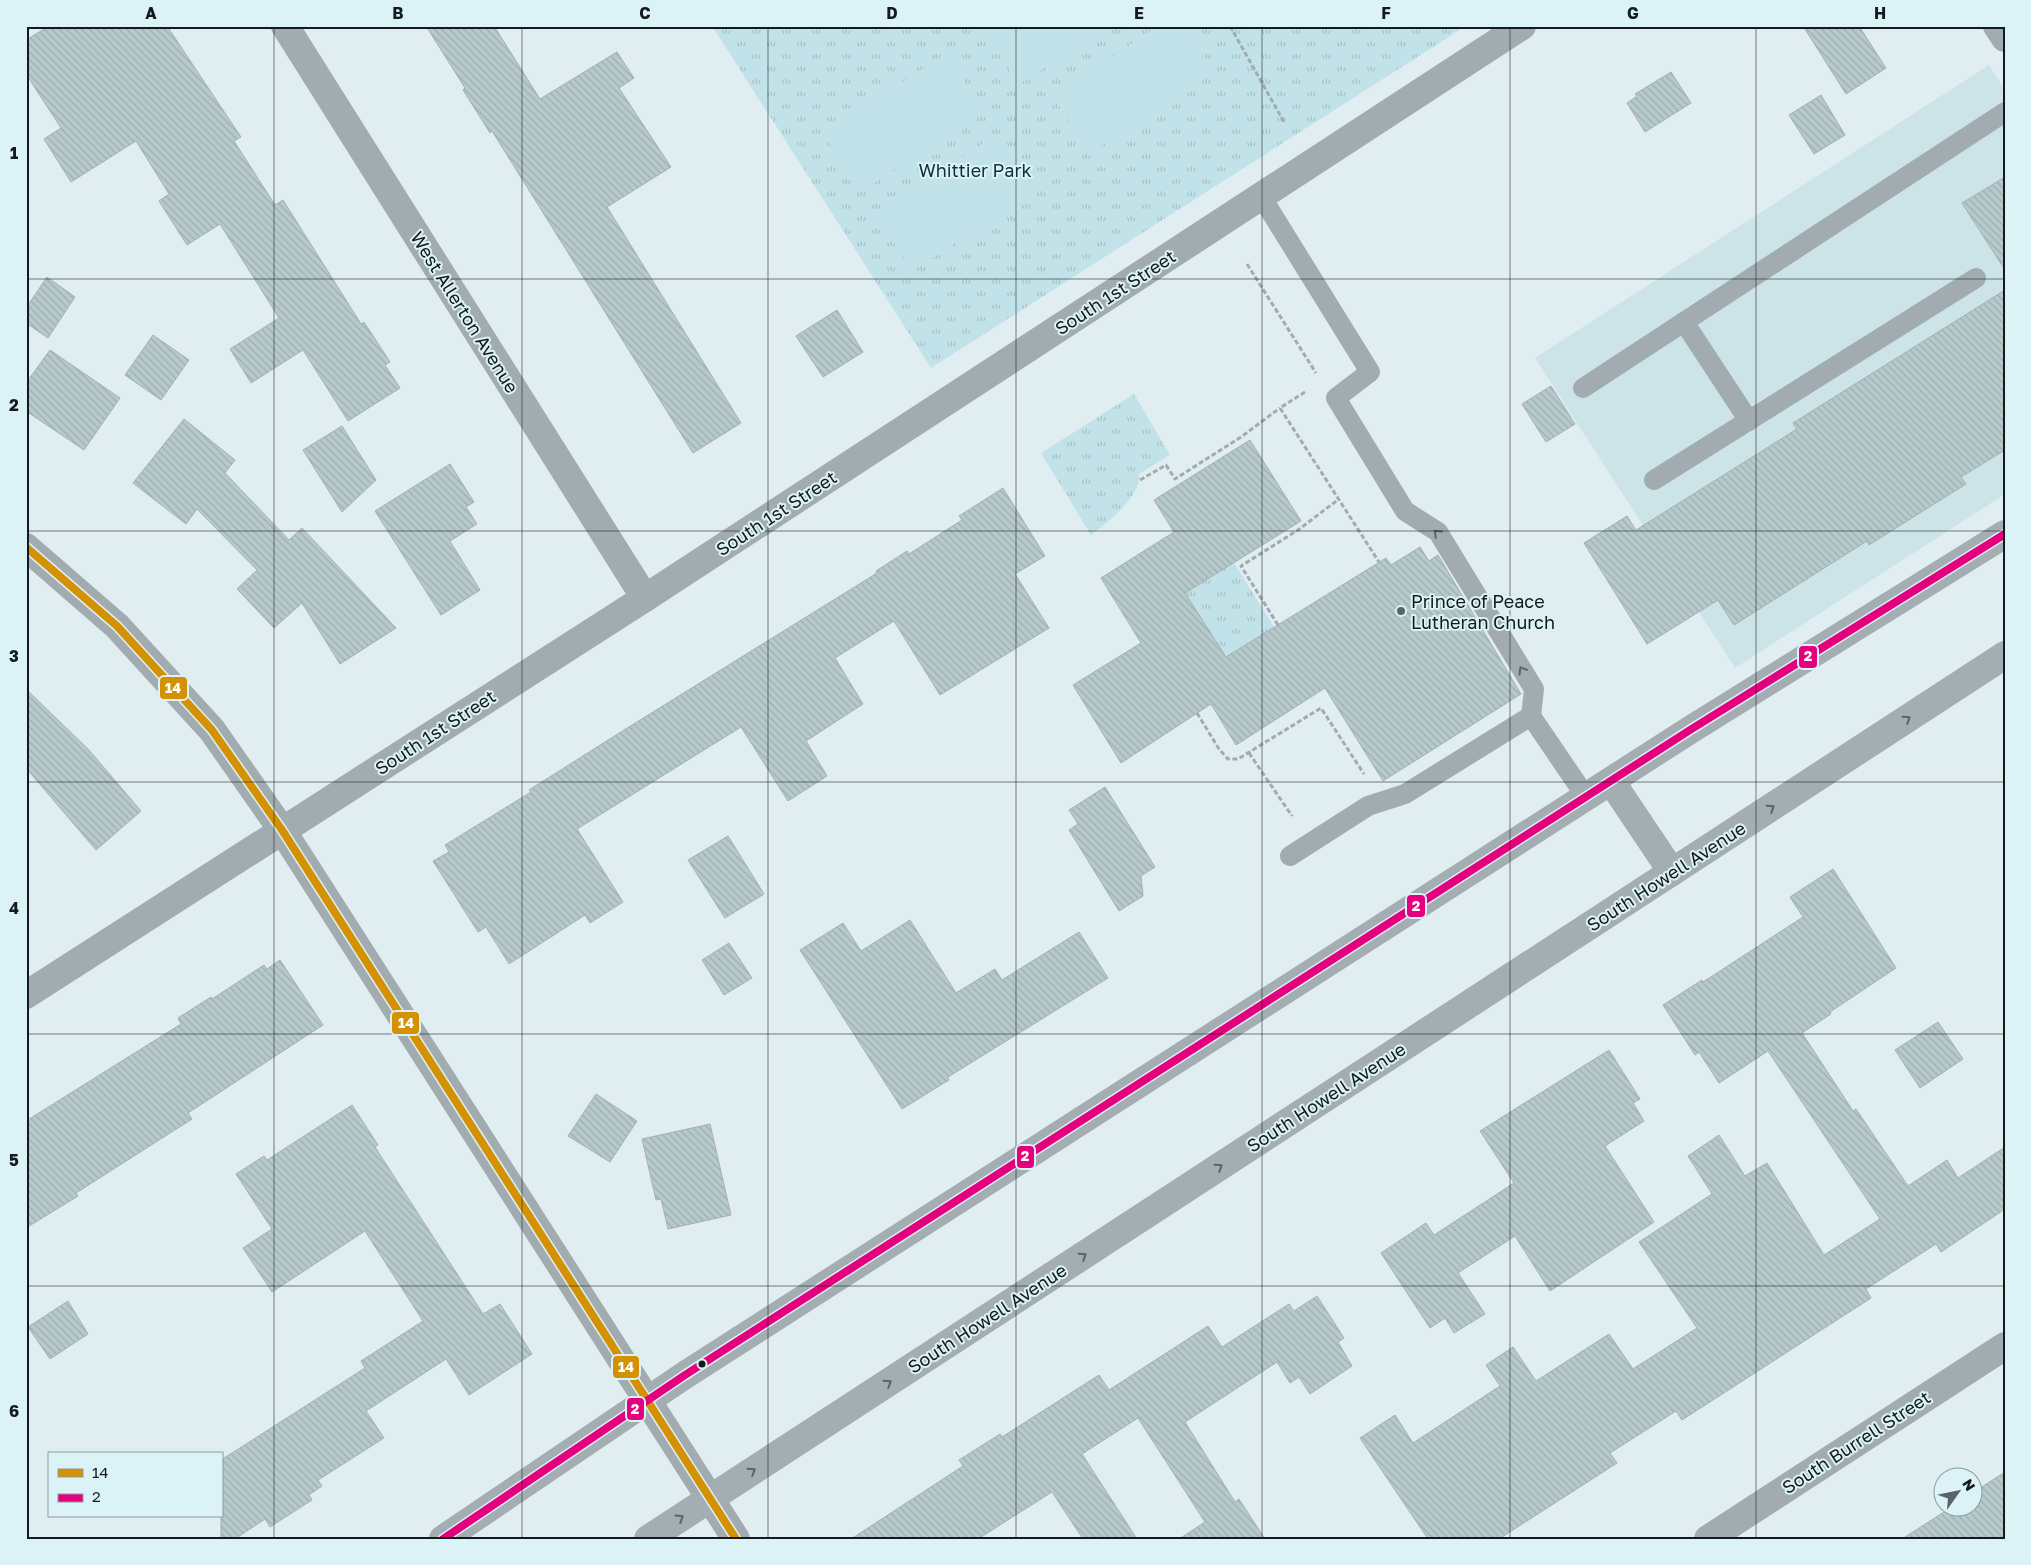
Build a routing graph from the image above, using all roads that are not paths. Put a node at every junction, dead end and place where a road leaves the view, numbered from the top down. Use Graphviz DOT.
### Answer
graph roads {
  1 [pos="286,26"];
  2 [pos="1522,26"];
  3 [pos="1998,26"];
  4 [pos="2005,38"];
  5 [pos="2005,112"];
  6 [pos="1262,196"];
  7 [pos="1976,278"];
  8 [pos="1684,322"];
  9 [pos="1583,388"];
  10 [pos="1749,421"];
  11 [pos="1654,480"];
  12 [pos="2005,534"];
  13 [pos="26,547"];
  14 [pos="645,598"];
  15 [pos="2005,655"];
  16 [pos="1531,716"];
  17 [pos="1611,781"];
  18 [pos="1586,797"];
  19 [pos="282,830"];
  20 [pos="1290,856"];
  21 [pos="1672,872"];
  22 [pos="26,995"];
  23 [pos="2005,1346"];
  24 [pos="647,1399"];
  25 [pos="712,1498"];
  26 [pos="443,1539"];
  27 [pos="648,1539"];
  28 [pos="736,1539"];
  29 [pos="1708,1539"];
  1 -- 14 [label="street, West Allerton Avenue"];
  2 -- 6 [label="street, South 1st Street"];
  3 -- 4 [label="street"];
  5 -- 8 [label="lane"];
  6 -- 14 [label="street, South 1st Street"];
  16 -- 6 [label="lane, one-way"];
  7 -- 10 [label="lane"];
  8 -- 9 [label="lane"];
  8 -- 10 [label="lane"];
  10 -- 11 [label="lane"];
  12 -- 17 [label="main road"];
  13 -- 19 [label="street"];
  14 -- 19 [label="street, South 1st Street"];
  21 -- 15 [label="main road, South Howell Avenue, one-way"];
  16 -- 18 [label="lane"];
  16 -- 20 [label="lane"];
  17 -- 18 [label="main road"];
  17 -- 21 [label="main road"];
  18 -- 24 [label="main road"];
  19 -- 22 [label="street, South 1st Street"];
  19 -- 24 [label="street"];
  25 -- 21 [label="main road, South Howell Avenue, one-way"];
  23 -- 29 [label="street, South Burrell Street"];
  24 -- 25 [label="street"];
  24 -- 26 [label="main road"];
  27 -- 25 [label="main road, South Howell Avenue, one-way"];
  25 -- 28 [label="street"];
}
